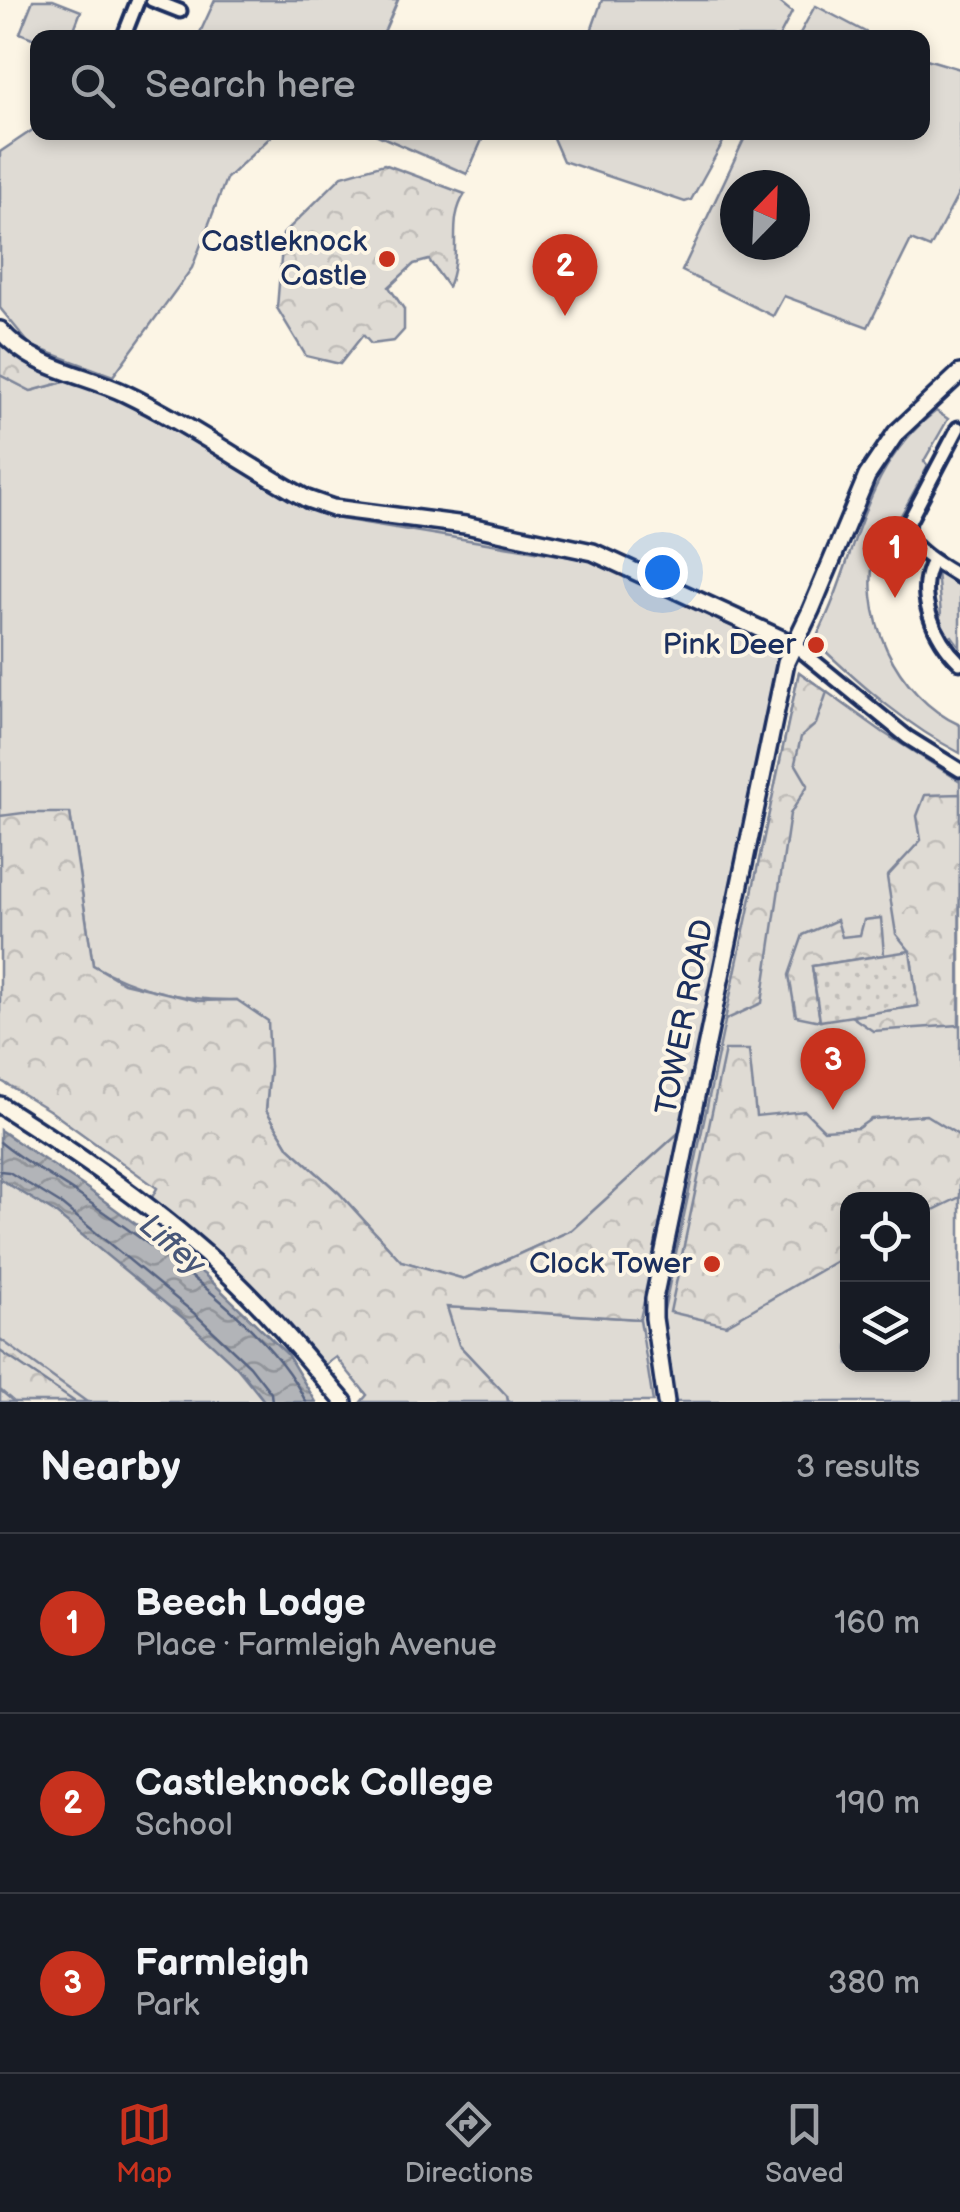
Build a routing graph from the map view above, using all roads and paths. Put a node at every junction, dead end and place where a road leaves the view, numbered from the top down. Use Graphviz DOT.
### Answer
graph roads {
  1 [pos="138,0"];
  2 [pos="152,0"];
  3 [pos="180,11"];
  4 [pos="126,30"];
  5 [pos="0,330"];
  6 [pos="960,373"];
  7 [pos="958,428"];
  8 [pos="933,561"];
  9 [pos="960,577"];
  10 [pos="793,644"];
  11 [pos="960,663"];
  12 [pos="960,770"];
  13 [pos="0,1105"];
  14 [pos="344,1402"];
  15 [pos="666,1402"];
  1 -- 4 [label="street"];
  2 -- 3 [label="street"];
  5 -- 10 [label="street"];
  6 -- 10 [label="street, TOWER ROAD"];
  7 -- 8 [label="street"];
  8 -- 9 [label="street"];
  8 -- 11 [label="street"];
  10 -- 12 [label="street"];
  10 -- 15 [label="street, TOWER ROAD"];
  13 -- 14 [label="street"];
}
